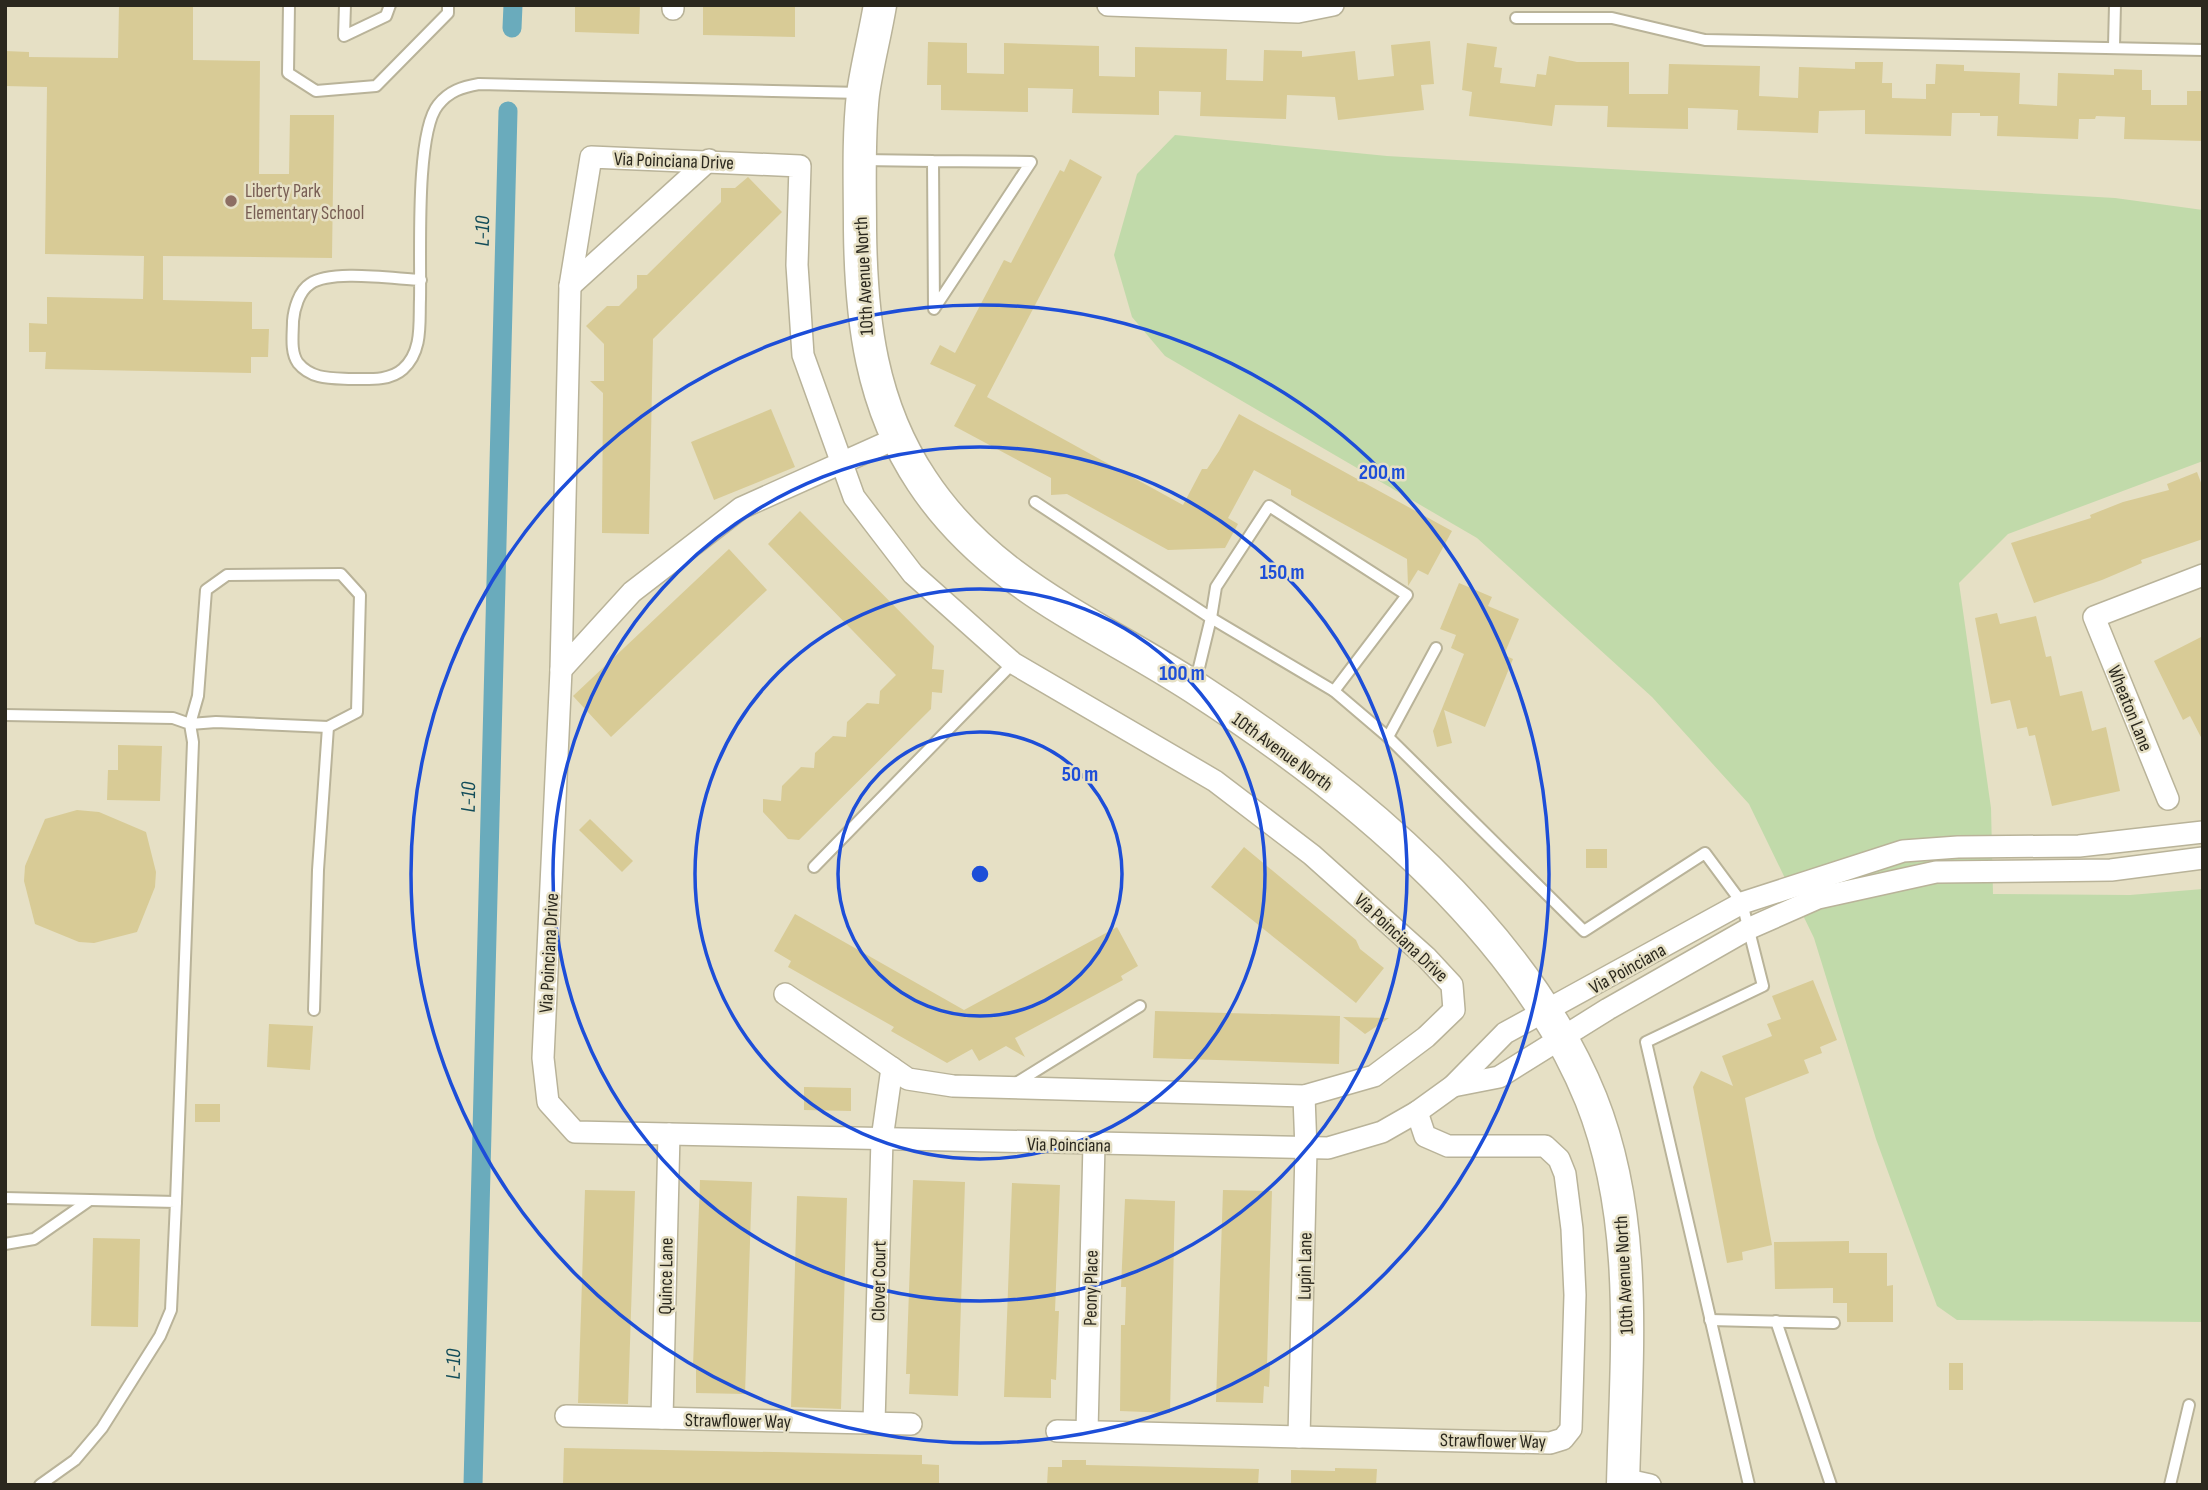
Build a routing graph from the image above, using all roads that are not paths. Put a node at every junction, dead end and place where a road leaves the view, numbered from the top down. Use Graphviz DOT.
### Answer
graph roads {
  1 [pos="289,5"];
  2 [pos="345,5"];
  3 [pos="390,5"];
  4 [pos="448,5"];
  5 [pos="880,5"];
  6 [pos="1108,5"];
  7 [pos="1333,5"];
  8 [pos="2115,5"];
  9 [pos="1516,18"];
  10 [pos="2114,46"];
  11 [pos="2203,50"];
  12 [pos="863,93"];
  13 [pos="709,160"];
  14 [pos="860,160"];
  15 [pos="933,161"];
  16 [pos="421,280"];
  17 [pos="570,286"];
  18 [pos="897,438"];
  19 [pos="841,463"];
  20 [pos="1035,502"];
  21 [pos="2203,575"];
  22 [pos="1211,618"];
  23 [pos="1436,649"];
  24 [pos="1013,663"];
  25 [pos="561,670"];
  26 [pos="1195,687"];
  27 [pos="1334,691"];
  28 [pos="5,715"];
  29 [pos="190,724"];
  30 [pos="328,727"];
  31 [pos="1388,737"];
  32 [pos="2168,799"];
  33 [pos="2203,832"];
  34 [pos="2203,858"];
  35 [pos="814,867"];
  36 [pos="1823,887"];
  37 [pos="1742,904"];
  38 [pos="1750,928"];
  39 [pos="785,994"];
  40 [pos="1140,1006"];
  41 [pos="314,1010"];
  42 [pos="1547,1011"];
  43 [pos="1562,1040"];
  44 [pos="892,1068"];
  45 [pos="1453,1086"];
  46 [pos="1007,1088"];
  47 [pos="1304,1096"];
  48 [pos="1417,1112"];
  49 [pos="669,1134"];
  50 [pos="881,1139"];
  51 [pos="1094,1144"];
  52 [pos="1306,1150"];
  53 [pos="5,1198"];
  54 [pos="90,1200"];
  55 [pos="176,1202"];
  56 [pos="5,1244"];
  57 [pos="1710,1320"];
  58 [pos="1776,1321"];
  59 [pos="1834,1323"];
  60 [pos="2189,1405"];
  61 [pos="566,1416"];
  62 [pos="662,1418"];
  63 [pos="874,1423"];
  64 [pos="911,1424"];
  65 [pos="1057,1431"];
  66 [pos="1087,1432"];
  67 [pos="1300,1437"];
  68 [pos="1632,1483"];
  69 [pos="40,1485"];
  70 [pos="1749,1485"];
  71 [pos="1831,1485"];
  72 [pos="2170,1485"];
  1 -- 4 [label="lane"];
  2 -- 3 [label="lane"];
  5 -- 12 [label="street, 10th Avenue North"];
  6 -- 7 [label="street"];
  8 -- 10 [label="lane"];
  9 -- 10 [label="lane"];
  10 -- 11 [label="lane"];
  12 -- 14 [label="street, 10th Avenue North"];
  12 -- 16 [label="lane"];
  13 -- 17 [label="street"];
  13 -- 17 [label="street, Via Poinciana Drive"];
  13 -- 19 [label="street, Via Poinciana Drive"];
  14 -- 15 [label="lane"];
  14 -- 18 [label="street, 10th Avenue North"];
  15 -- 15 [label="lane"];
  16 -- 16 [label="lane"];
  17 -- 25 [label="street, Via Poinciana Drive"];
  18 -- 19 [label="street"];
  18 -- 26 [label="street, 10th Avenue North"];
  19 -- 24 [label="street, Via Poinciana Drive"];
  19 -- 25 [label="street"];
  20 -- 22 [label="lane"];
  21 -- 32 [label="street, Wheaton Lane"];
  22 -- 26 [label="lane"];
  22 -- 27 [label="lane"];
  22 -- 27 [label="lane"];
  23 -- 31 [label="lane"];
  24 -- 35 [label="lane"];
  24 -- 47 [label="street, Via Poinciana Drive"];
  25 -- 49 [label="street, Via Poinciana Drive"];
  26 -- 42 [label="street, 10th Avenue North"];
  27 -- 31 [label="lane"];
  28 -- 29 [label="lane"];
  29 -- 30 [label="lane"];
  29 -- 30 [label="lane"];
  29 -- 55 [label="lane"];
  30 -- 41 [label="lane"];
  31 -- 37 [label="lane"];
  33 -- 36 [label="street, Via Poinciana"];
  34 -- 36 [label="street, Via Poinciana"];
  36 -- 37 [label="street, Via Poinciana"];
  36 -- 38 [label="street, Via Poinciana"];
  37 -- 38 [label="lane"];
  37 -- 42 [label="street, Via Poinciana"];
  38 -- 43 [label="street, Via Poinciana"];
  38 -- 57 [label="lane"];
  39 -- 44 [label="street, Via Poinciana Drive"];
  40 -- 46 [label="lane"];
  42 -- 43 [label="street, 10th Avenue North"];
  42 -- 45 [label="street, Via Poinciana"];
  43 -- 45 [label="street, Via Poinciana"];
  43 -- 68 [label="street, 10th Avenue North"];
  44 -- 46 [label="street, Via Poinciana Drive"];
  44 -- 50 [label="street"];
  45 -- 48 [label="street, Via Poinciana"];
  46 -- 47 [label="street, Via Poinciana Drive"];
  47 -- 52 [label="street, Lupin Lane"];
  48 -- 52 [label="street, Via Poinciana"];
  48 -- 67 [label="street, Strawflower Way"];
  49 -- 50 [label="street, Via Poinciana"];
  49 -- 62 [label="street, Quince Lane"];
  50 -- 51 [label="street, Via Poinciana"];
  50 -- 63 [label="street, Clover Court"];
  51 -- 52 [label="street, Via Poinciana"];
  51 -- 66 [label="street, Peony Place"];
  52 -- 67 [label="street, Lupin Lane"];
  53 -- 54 [label="lane"];
  54 -- 55 [label="lane"];
  54 -- 56 [label="lane"];
  55 -- 69 [label="lane"];
  57 -- 58 [label="lane"];
  57 -- 70 [label="lane"];
  58 -- 59 [label="lane"];
  58 -- 71 [label="lane"];
  60 -- 72 [label="lane"];
  61 -- 62 [label="street, Strawflower Way"];
  62 -- 63 [label="street, Strawflower Way"];
  63 -- 64 [label="street, Strawflower Way"];
  65 -- 66 [label="street, Strawflower Way"];
  66 -- 67 [label="street, Strawflower Way"];
}
